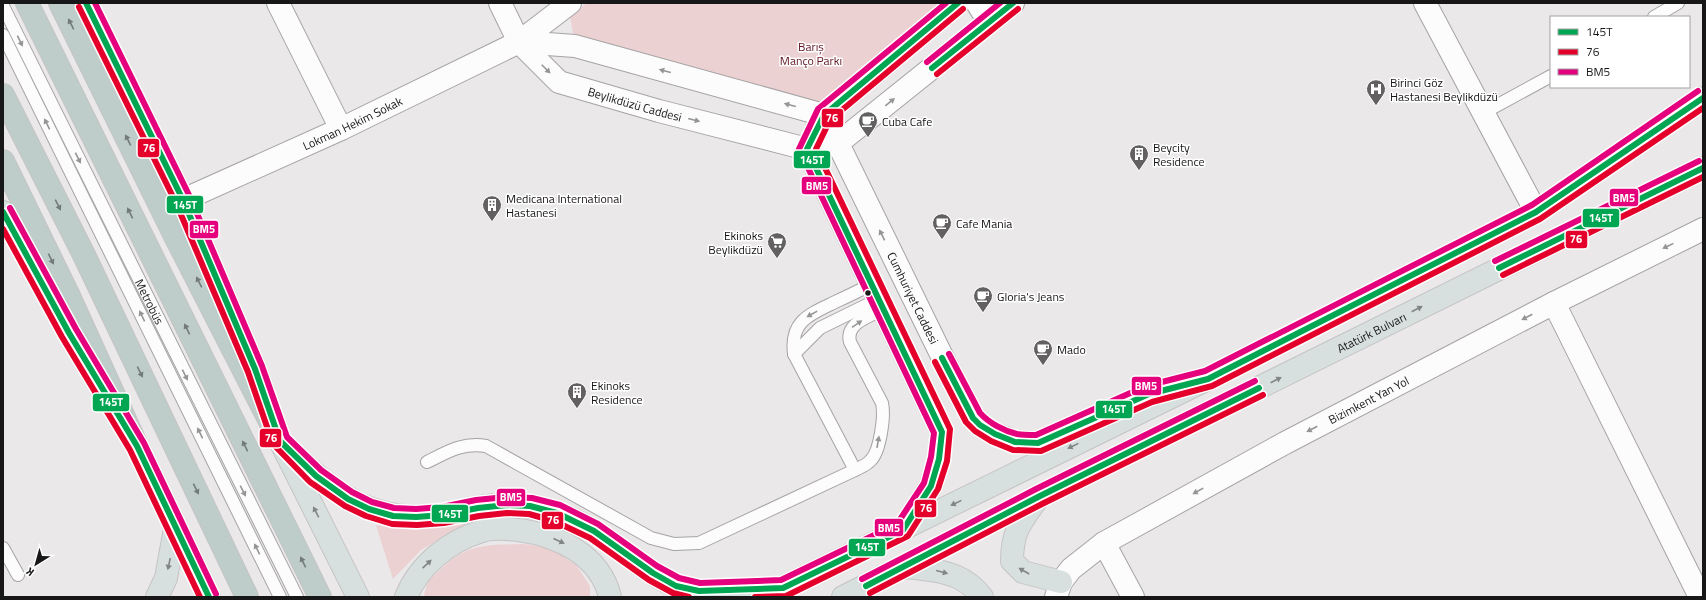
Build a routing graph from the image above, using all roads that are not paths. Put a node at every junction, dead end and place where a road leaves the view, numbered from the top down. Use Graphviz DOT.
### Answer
graph roads {
  1 [pos="27,3"];
  2 [pos="60,3"];
  3 [pos="86,3"];
  4 [pos="278,3"];
  5 [pos="500,3"];
  6 [pos="570,3"];
  7 [pos="958,3"];
  8 [pos="977,3"];
  9 [pos="1013,3"];
  10 [pos="1425,3"];
  11 [pos="1678,3"];
  12 [pos="3,6"];
  13 [pos="1656,16"];
  14 [pos="989,22"];
  15 [pos="3,35"];
  16 [pos="519,42"];
  17 [pos="1550,77"];
  18 [pos="3,95"];
  19 [pos="1703,98"];
  20 [pos="1484,112"];
  21 [pos="824,114"];
  22 [pos="341,129"];
  23 [pos="837,144"];
  24 [pos="807,149"];
  25 [pos="3,161"];
  26 [pos="1703,168"];
  27 [pos="183,200"];
  28 [pos="3,212"];
  29 [pos="1536,212"];
  30 [pos="1703,229"];
  31 [pos="878,297"];
  32 [pos="1554,303"];
  33 [pos="794,354"];
  34 [pos="1208,379"];
  35 [pos="280,441"];
  36 [pos="137,446"];
  37 [pos="427,462"];
  38 [pos="855,470"];
  39 [pos="1040,496"];
  40 [pos="175,529"];
  41 [pos="903,530"];
  42 [pos="1104,543"];
  43 [pos="3,548"];
  44 [pos="904,567"];
  45 [pos="18,575"];
  46 [pos="1058,590"];
  47 [pos="773,593"];
  48 [pos="1696,596"];
  49 [pos="157,597"];
  50 [pos="209,597"];
  51 [pos="247,597"];
  52 [pos="280,597"];
  53 [pos="297,597"];
  54 [pos="320,597"];
  55 [pos="358,597"];
  56 [pos="406,597"];
  57 [pos="610,597"];
  58 [pos="843,597"];
  59 [pos="871,597"];
  60 [pos="982,597"];
  61 [pos="1133,597"];
  54 -- 1 [label="highway, one-way"];
  35 -- 2 [label="highway, one-way"];
  3 -- 27 [label="main road"];
  4 -- 22 [label="main road"];
  5 -- 16 [label="main road, Beylikdüzü Caddesi"];
  6 -- 16 [label="main road, Lokman Hekim Sokak"];
  7 -- 21 [label="main road"];
  8 -- 14 [label="main road"];
  9 -- 14 [label="main road"];
  10 -- 20 [label="main road"];
  11 -- 13 [label="lane"];
  12 -- 53 [label="lane, Metrobüs, one-way"];
  23 -- 14 [label="main road, one-way"];
  52 -- 15 [label="lane, Metrobüs, one-way"];
  21 -- 16 [label="main road, one-way"];
  16 -- 22 [label="main road, Lokman Hekim Sokak"];
  16 -- 24 [label="main road, Beylikdüzü Caddesi, one-way"];
  17 -- 20 [label="lane"];
  18 -- 51 [label="highway, one-way"];
  19 -- 29 [label="main road"];
  20 -- 29 [label="main road"];
  21 -- 23 [label="main road, Cumhuriyet Caddesi"];
  21 -- 24 [label="main road"];
  22 -- 27 [label="main road, Lokman Hekim Sokak"];
  23 -- 24 [label="main road"];
  34 -- 23 [label="main road, Cumhuriyet Caddesi, one-way"];
  24 -- 31 [label="main road"];
  25 -- 36 [label="highway, one-way"];
  39 -- 26 [label="main road, Atatürk Bulvarı, one-way"];
  27 -- 35 [label="main road"];
  28 -- 36 [label="main road"];
  29 -- 34 [label="main road"];
  30 -- 32 [label="main road, Bizimkent Yan Yol, one-way"];
  31 -- 33 [label="lane"];
  31 -- 33 [label="lane, one-way"];
  38 -- 31 [label="lane, one-way"];
  31 -- 41 [label="main road"];
  32 -- 42 [label="main road, Bizimkent Yan Yol, one-way"];
  32 -- 48 [label="main road"];
  33 -- 38 [label="lane"];
  34 -- 41 [label="main road, one-way"];
  35 -- 47 [label="main road"];
  55 -- 35 [label="main road, one-way"];
  36 -- 40 [label="main road"];
  37 -- 38 [label="lane"];
  39 -- 44 [label="main road, Atatürk Bulvarı"];
  46 -- 39 [label="main road, one-way"];
  40 -- 49 [label="main road, one-way"];
  40 -- 50 [label="main road"];
  41 -- 47 [label="main road"];
  42 -- 46 [label="main road, Bizimkent Yan Yol"];
  42 -- 61 [label="main road"];
  43 -- 45 [label="lane"];
  44 -- 58 [label="main road"];
  44 -- 59 [label="main road"];
  44 -- 60 [label="main road, one-way"];
  56 -- 57 [label="main road, one-way"];
}
